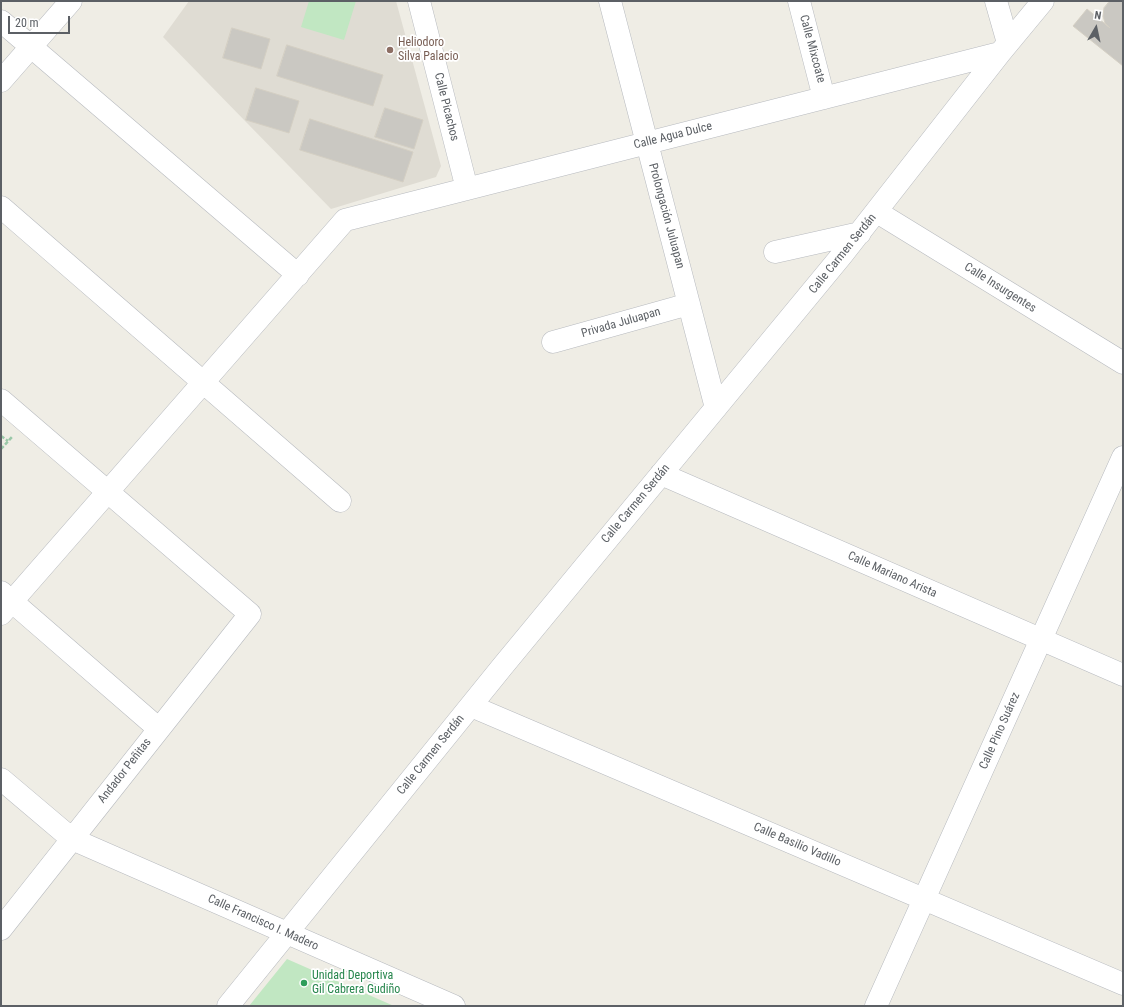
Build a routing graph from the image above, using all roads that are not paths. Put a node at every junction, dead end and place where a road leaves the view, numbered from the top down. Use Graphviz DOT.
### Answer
graph roads {
  1 [pos="71,1"];
  2 [pos="419,1"];
  3 [pos="610,1"];
  4 [pos="799,1"];
  5 [pos="996,1"];
  6 [pos="1043,1"];
  7 [pos="1,21"];
  8 [pos="31,47"];
  9 [pos="1004,48"];
  10 [pos="1,81"];
  11 [pos="824,98"];
  12 [pos="647,143"];
  13 [pos="467,189"];
  14 [pos="1,208"];
  15 [pos="877,212"];
  16 [pos="860,233"];
  17 [pos="776,252"];
  18 [pos="298,275"];
  19 [pos="689,304"];
  20 [pos="553,342"];
  21 [pos="1123,364"];
  22 [pos="203,383"];
  23 [pos="1,400"];
  24 [pos="716,408"];
  25 [pos="1123,457"];
  26 [pos="661,474"];
  27 [pos="108,492"];
  28 [pos="340,501"];
  29 [pos="5,603"];
  30 [pos="1041,640"];
  31 [pos="1123,675"];
  32 [pos="470,706"];
  33 [pos="159,729"];
  34 [pos="1,779"];
  35 [pos="72,839"];
  36 [pos="924,899"];
  37 [pos="1,929"];
  38 [pos="286,933"];
  39 [pos="1123,984"];
  40 [pos="228,1006"];
  41 [pos="454,1006"];
  42 [pos="876,1006"];
  1 -- 8 [label="street"];
  2 -- 13 [label="street, Calle Picachos"];
  3 -- 12 [label="street, Prolongación Juluapan"];
  4 -- 11 [label="street, Calle Mixcoate"];
  5 -- 9 [label="street"];
  6 -- 9 [label="street, Calle Carmen Serdán"];
  7 -- 8 [label="street"];
  8 -- 10 [label="street"];
  8 -- 18 [label="street"];
  9 -- 11 [label="street, Calle Agua Dulce"];
  9 -- 15 [label="street, Calle Carmen Serdán"];
  11 -- 12 [label="street, Calle Agua Dulce"];
  12 -- 13 [label="street, Calle Agua Dulce"];
  12 -- 19 [label="street, Prolongación Juluapan"];
  13 -- 18 [label="street, Calle Agua Dulce"];
  14 -- 22 [label="street"];
  15 -- 16 [label="street, Calle Carmen Serdán"];
  15 -- 21 [label="street, Calle Insurgentes"];
  16 -- 17 [label="street"];
  16 -- 24 [label="street, Calle Carmen Serdán"];
  18 -- 22 [label="street"];
  19 -- 20 [label="street, Privada Juluapan"];
  19 -- 24 [label="street, Prolongación Juluapan"];
  22 -- 27 [label="street"];
  22 -- 28 [label="street"];
  23 -- 27 [label="street"];
  24 -- 26 [label="street, Calle Carmen Serdán"];
  25 -- 30 [label="street, Calle Pino Suárez"];
  26 -- 30 [label="street, Calle Mariano Arista"];
  26 -- 32 [label="street, Calle Carmen Serdán"];
  27 -- 29 [label="street"];
  27 -- 33 [label="street, Andador Peñitas"];
  29 -- 33 [label="street"];
  30 -- 31 [label="street, Calle Mariano Arista"];
  30 -- 36 [label="street, Calle Pino Suárez"];
  32 -- 36 [label="street, Calle Basilio Vadillo"];
  32 -- 38 [label="street, Calle Carmen Serdán"];
  33 -- 35 [label="street, Andador Peñitas"];
  34 -- 35 [label="street, Calle Francisco I. Madero"];
  35 -- 37 [label="street, Andador Peñitas"];
  35 -- 38 [label="street, Calle Francisco I. Madero"];
  36 -- 39 [label="street, Calle Basilio Vadillo"];
  36 -- 42 [label="street, Calle Pino Suárez"];
  38 -- 40 [label="street, Calle Carmen Serdán"];
  38 -- 41 [label="street, Calle Francisco I. Madero"];
}
